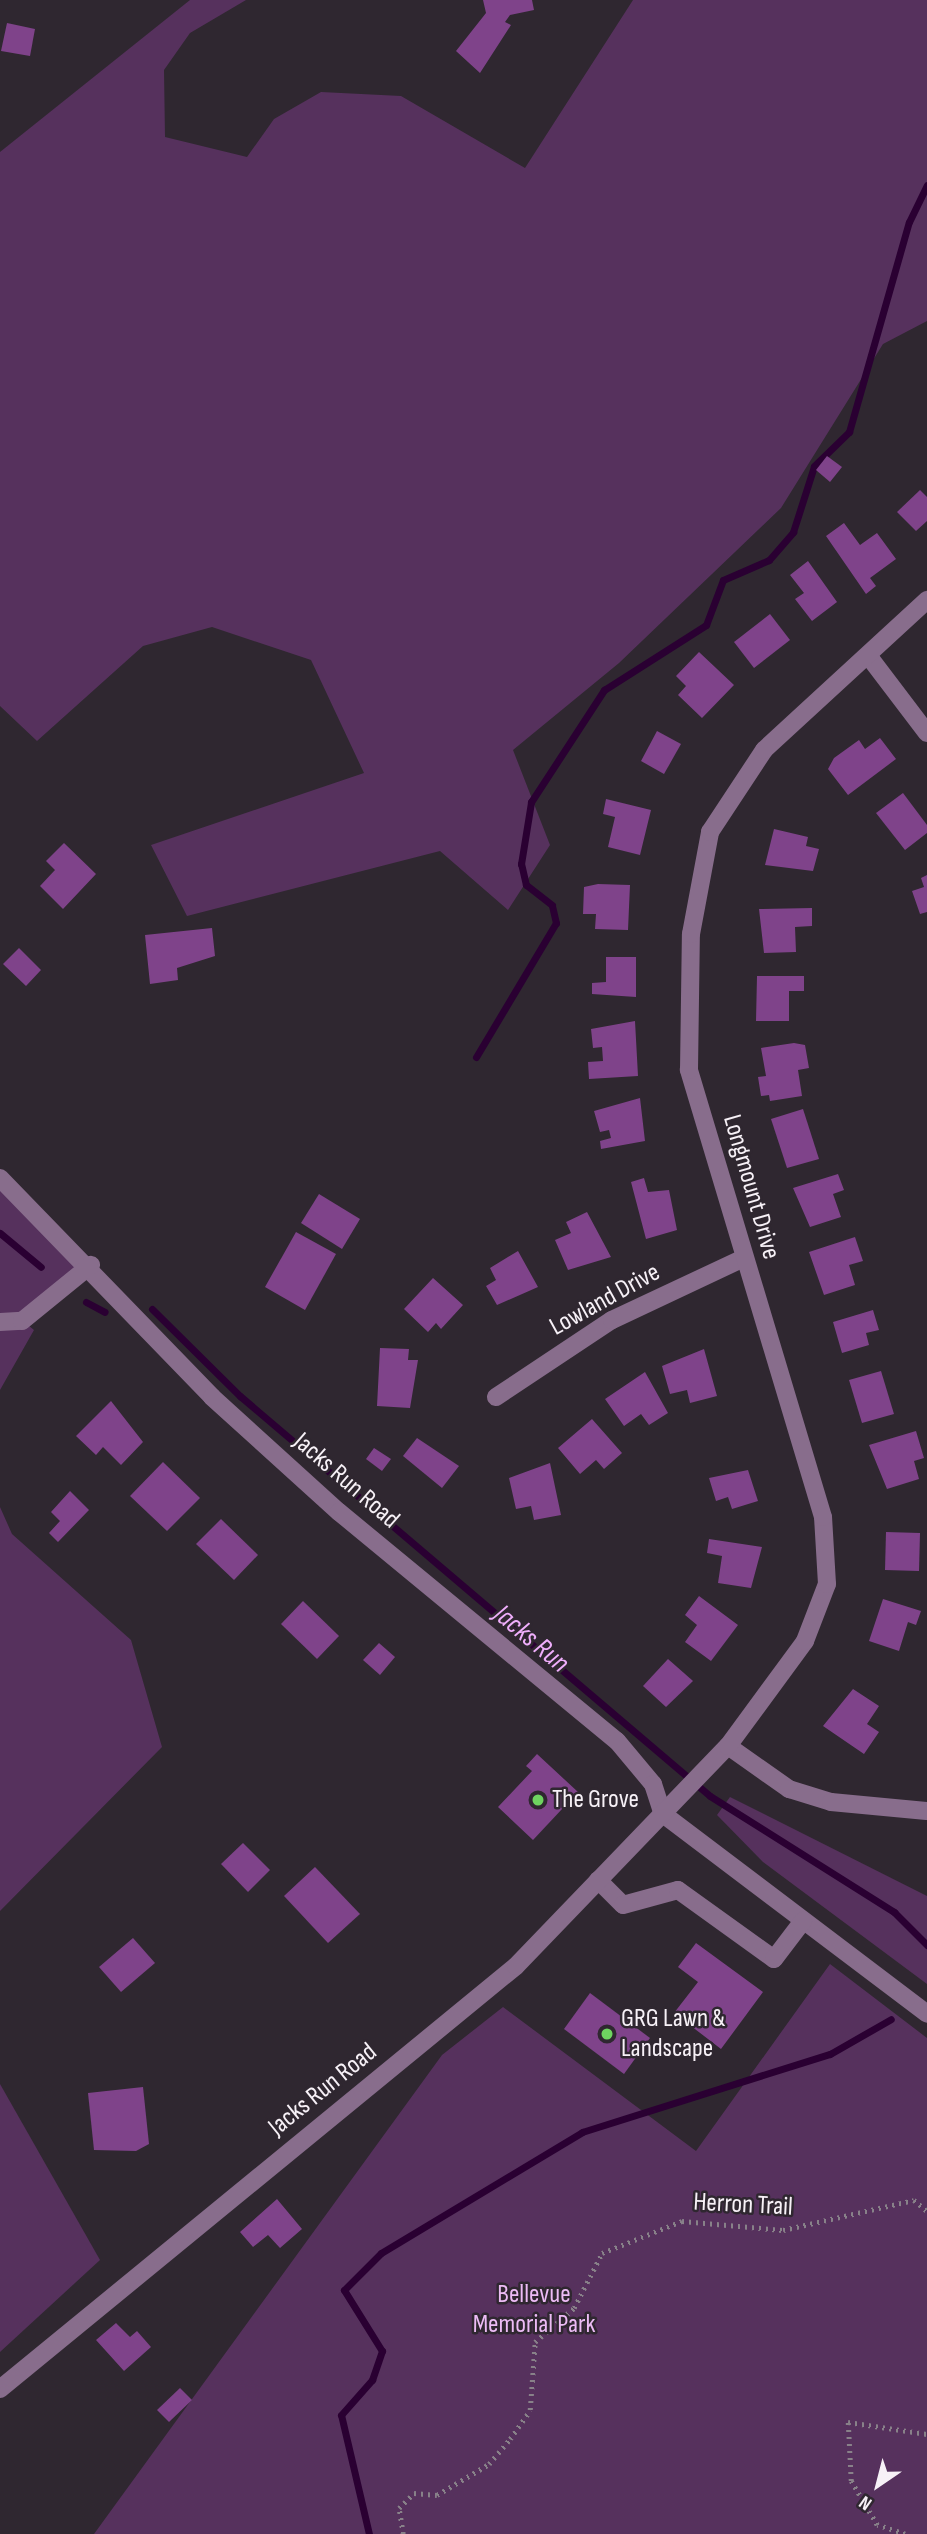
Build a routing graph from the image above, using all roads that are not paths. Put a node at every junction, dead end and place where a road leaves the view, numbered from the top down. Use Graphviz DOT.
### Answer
graph roads {
  1 [pos="927,600"];
  2 [pos="870,658"];
  3 [pos="927,733"];
  4 [pos="0,1178"];
  5 [pos="744,1258"];
  6 [pos="91,1265"];
  7 [pos="0,1322"];
  8 [pos="496,1397"];
  9 [pos="729,1746"];
  10 [pos="927,1811"];
  11 [pos="663,1814"];
  12 [pos="598,1880"];
  13 [pos="803,1921"];
  14 [pos="927,2014"];
  15 [pos="0,2389"];
  1 -- 2 [label="street, Longmount Drive"];
  2 -- 3 [label="street"];
  2 -- 5 [label="street, Longmount Drive"];
  4 -- 6 [label="street, Jacks Run Road"];
  5 -- 8 [label="street, Lowland Drive"];
  5 -- 9 [label="street, Longmount Drive"];
  6 -- 7 [label="street"];
  6 -- 11 [label="street, Jacks Run Road"];
  9 -- 10 [label="street"];
  9 -- 11 [label="street, Longmount Drive"];
  11 -- 12 [label="street, Jacks Run Road"];
  11 -- 13 [label="street"];
  12 -- 13 [label="street"];
  12 -- 15 [label="street, Jacks Run Road"];
  13 -- 14 [label="street"];
}
